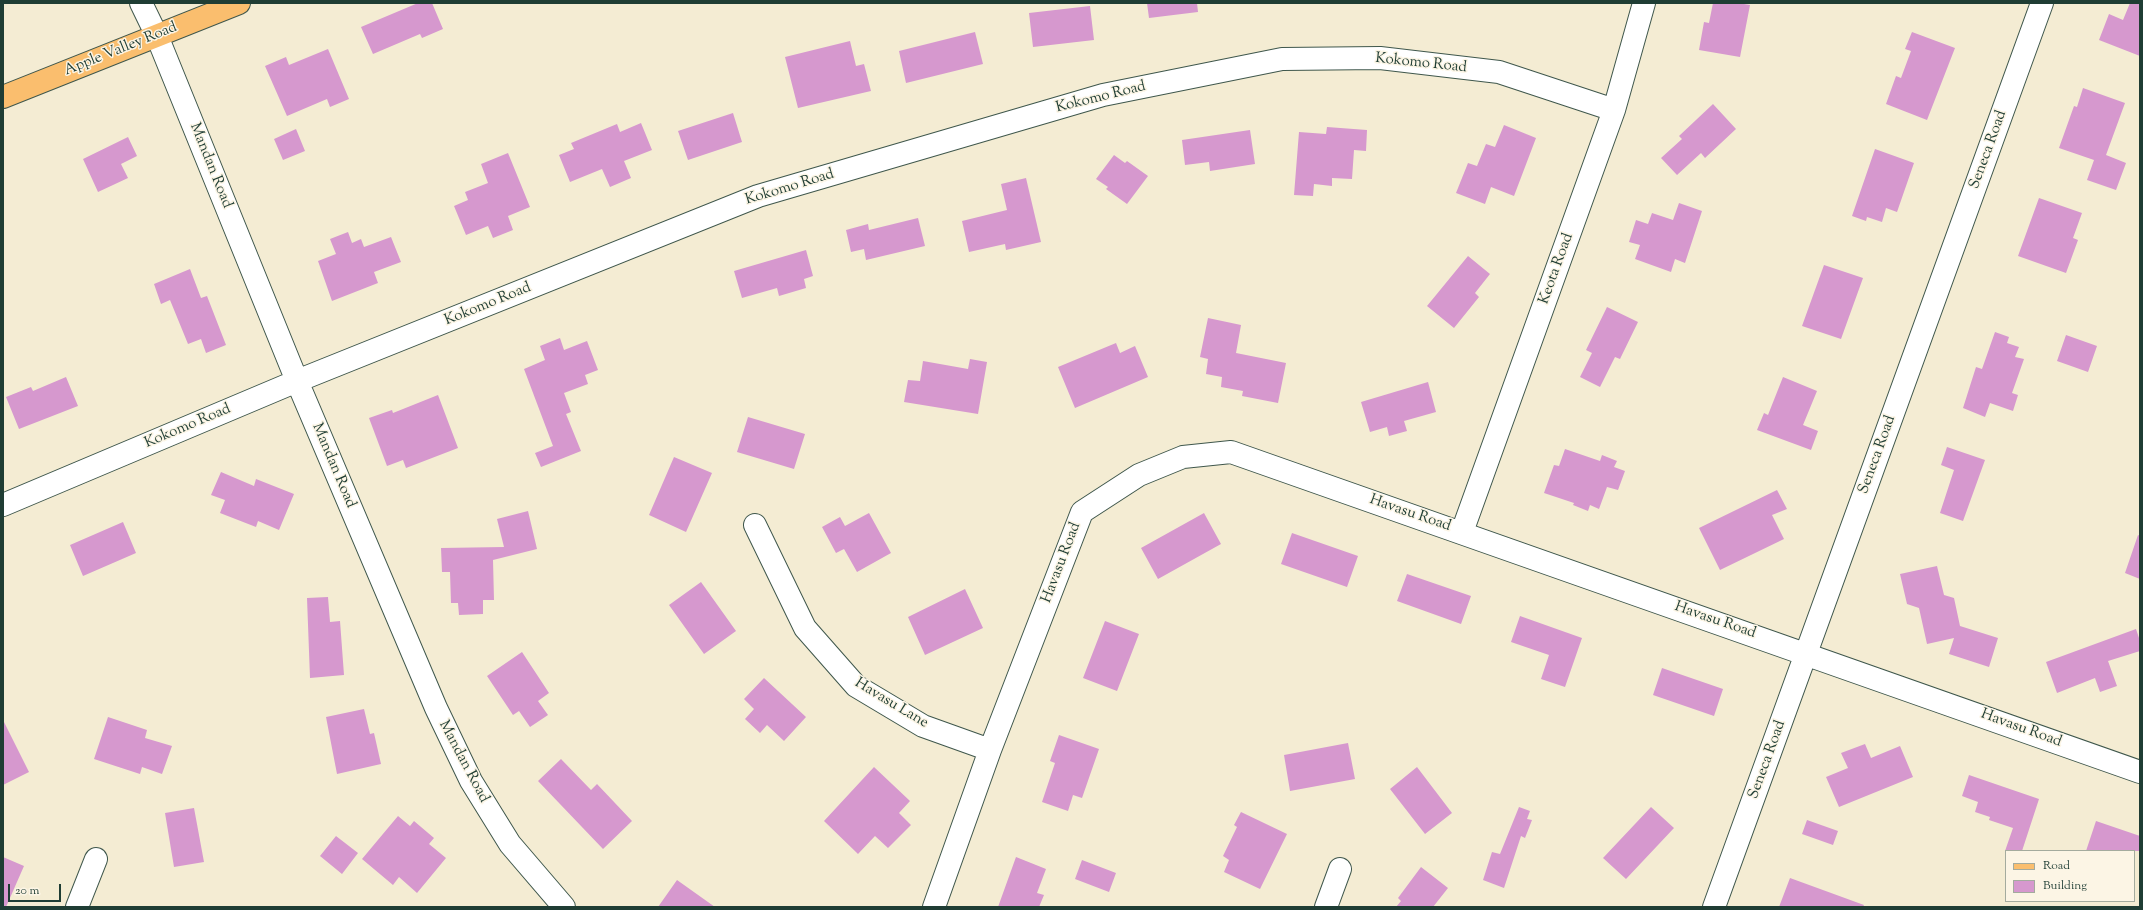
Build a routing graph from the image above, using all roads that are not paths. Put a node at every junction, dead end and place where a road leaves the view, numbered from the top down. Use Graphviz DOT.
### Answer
graph roads {
  1 [pos="141,3"];
  2 [pos="239,3"];
  3 [pos="1644,3"];
  4 [pos="2042,3"];
  5 [pos="157,36"];
  6 [pos="3,97"];
  7 [pos="1614,110"];
  8 [pos="297,381"];
  9 [pos="3,505"];
  10 [pos="755,525"];
  11 [pos="1462,532"];
  12 [pos="1807,653"];
  13 [pos="990,750"];
  14 [pos="2140,772"];
  15 [pos="96,859"];
  16 [pos="1340,869"];
  17 [pos="77,907"];
  18 [pos="564,907"];
  19 [pos="934,907"];
  20 [pos="1326,907"];
  21 [pos="1714,907"];
  1 -- 5 [label="street, Mandan Road"];
  2 -- 5 [label="main road, Apple Valley Road"];
  3 -- 7 [label="street, Keota Road"];
  4 -- 12 [label="street, Seneca Road"];
  5 -- 6 [label="main road, Apple Valley Road"];
  5 -- 8 [label="street, Mandan Road"];
  7 -- 8 [label="street, Kokomo Road"];
  7 -- 11 [label="street, Keota Road"];
  8 -- 9 [label="street, Kokomo Road"];
  8 -- 18 [label="street, Mandan Road"];
  10 -- 13 [label="street, Havasu Lane"];
  11 -- 12 [label="street, Havasu Road"];
  11 -- 13 [label="street, Havasu Road"];
  12 -- 14 [label="street, Havasu Road"];
  12 -- 21 [label="street, Seneca Road"];
  13 -- 19 [label="street, Havasu Road"];
  15 -- 17 [label="street"];
  16 -- 20 [label="street"];
}
